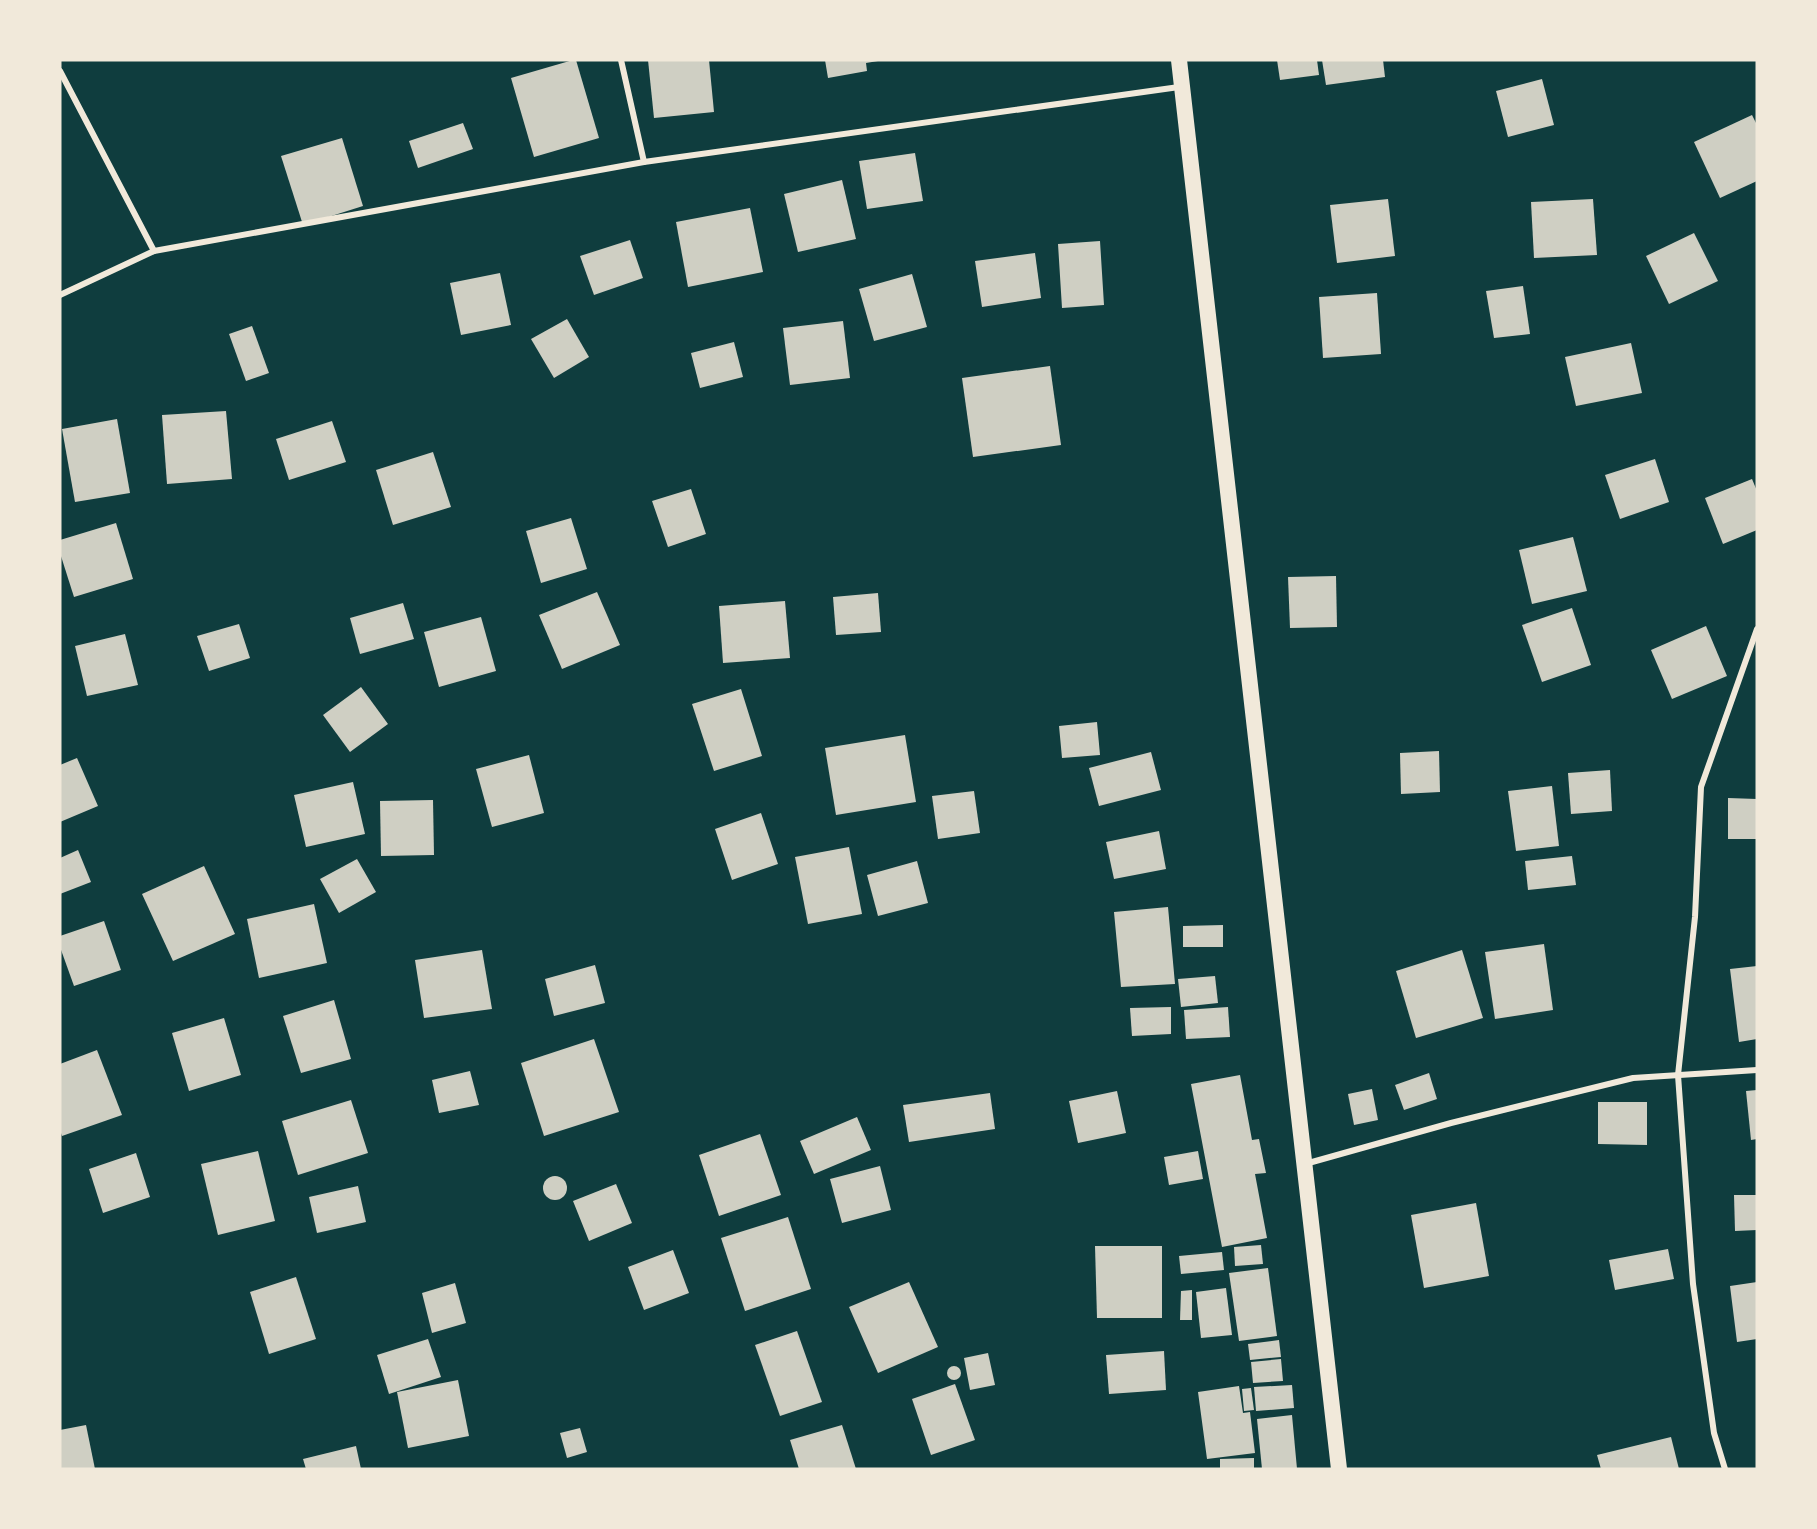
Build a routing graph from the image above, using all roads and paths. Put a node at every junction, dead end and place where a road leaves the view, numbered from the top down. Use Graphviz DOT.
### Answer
graph roads {
  1 [pos="621,60"];
  2 [pos="1179,60"];
  3 [pos="60,71"];
  4 [pos="1182,87"];
  5 [pos="644,162"];
  6 [pos="154,251"];
  7 [pos="60,295"];
  8 [pos="1757,629"];
  9 [pos="1757,1070"];
  10 [pos="1678,1075"];
  11 [pos="1304,1164"];
  12 [pos="1339,1469"];
  13 [pos="1725,1469"];
  1 -- 5 [label="street"];
  2 -- 4 [label="highway"];
  3 -- 6 [label="street"];
  4 -- 5 [label="street"];
  4 -- 11 [label="highway"];
  5 -- 6 [label="street"];
  6 -- 7 [label="street"];
  8 -- 10 [label="street"];
  9 -- 10 [label="street"];
  10 -- 11 [label="street"];
  10 -- 13 [label="street"];
  11 -- 12 [label="highway"];
}
